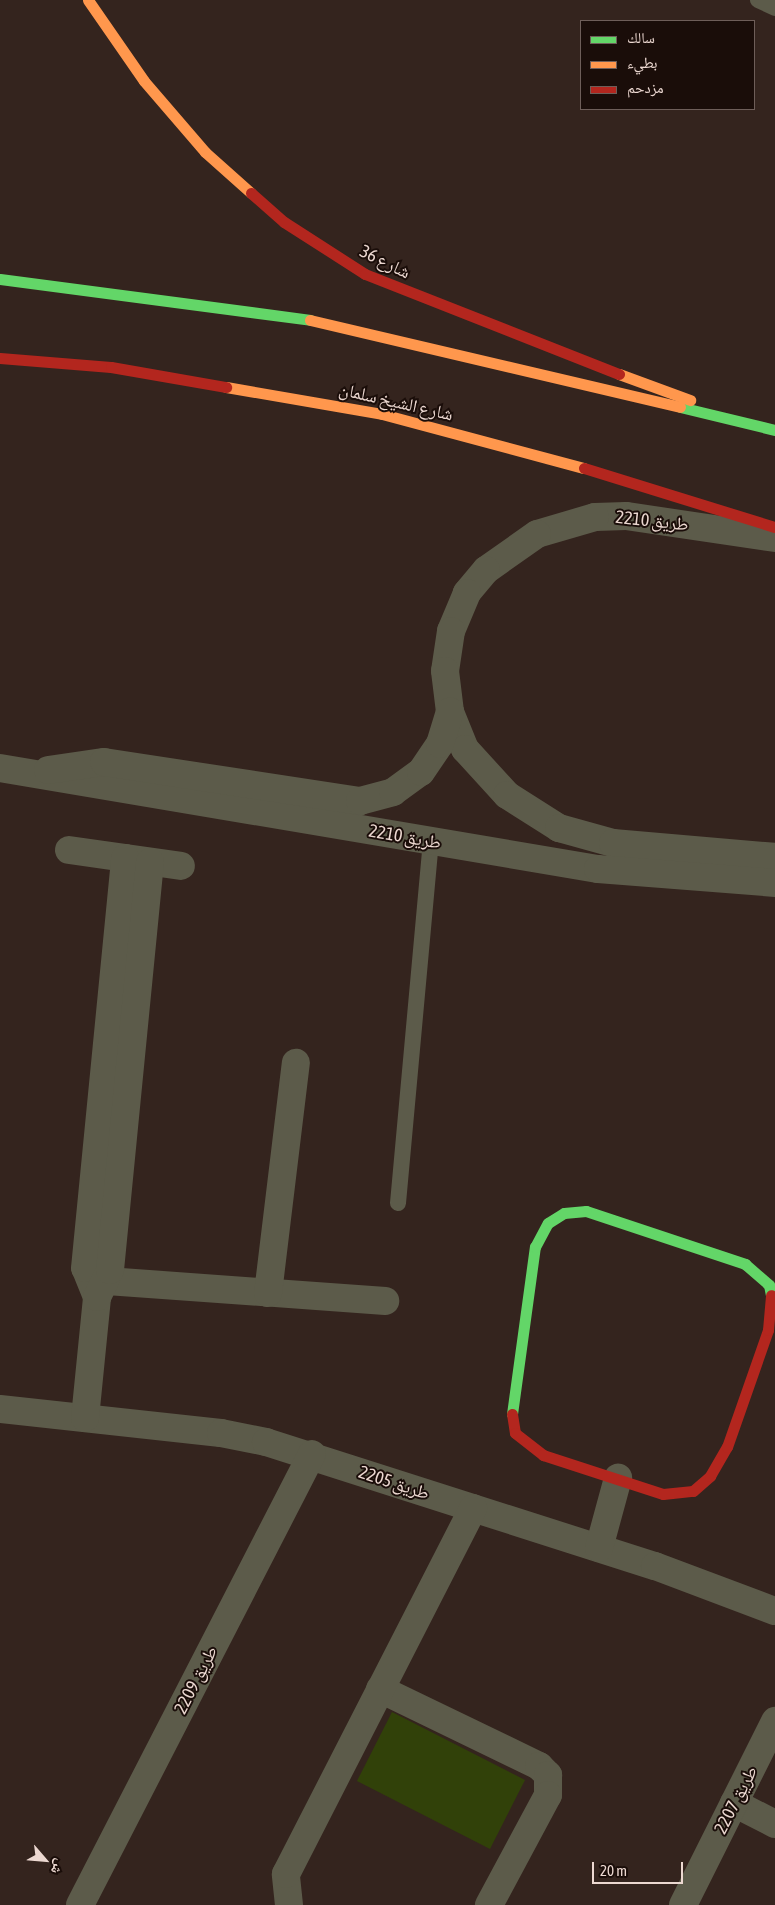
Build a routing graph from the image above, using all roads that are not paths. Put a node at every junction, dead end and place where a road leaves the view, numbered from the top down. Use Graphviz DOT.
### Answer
graph roads {
  1 [pos="88,0"];
  2 [pos="758,0"];
  3 [pos="775,8"];
  4 [pos="0,279"];
  5 [pos="0,358"];
  6 [pos="757,424"];
  7 [pos="775,430"];
  8 [pos="775,527"];
  9 [pos="775,538"];
  10 [pos="450,712"];
  11 [pos="0,768"];
  12 [pos="38,774"];
  13 [pos="432,841"];
  14 [pos="69,850"];
  15 [pos="775,856"];
  16 [pos="138,860"];
  17 [pos="181,866"];
  18 [pos="775,883"];
  19 [pos="114,952"];
  20 [pos="141,953"];
  21 [pos="296,1063"];
  22 [pos="102,1070"];
  23 [pos="130,1070"];
  24 [pos="94,1161"];
  25 [pos="121,1162"];
  26 [pos="398,1203"];
  27 [pos="102,1289"];
  28 [pos="268,1293"];
  29 [pos="385,1301"];
  30 [pos="0,1409"];
  31 [pos="85,1418"];
  32 [pos="312,1454"];
  33 [pos="618,1478"];
  34 [pos="472,1508"];
  35 [pos="600,1548"];
  36 [pos="775,1611"];
  37 [pos="380,1689"];
  38 [pos="775,1721"];
  39 [pos="734,1803"];
  40 [pos="775,1824"];
  41 [pos="80,1905"];
  42 [pos="288,1905"];
  43 [pos="489,1905"];
  44 [pos="682,1905"];
  1 -- 6 [label="street, شارع 36"];
  2 -- 3 [label="lane"];
  4 -- 6 [label="street"];
  5 -- 8 [label="street, شارع الشيخ سلمان"];
  6 -- 7 [label="street"];
  9 -- 10 [label="street, طريق 2210"];
  10 -- 12 [label="street, طريق 2210"];
  10 -- 15 [label="street, طريق 2210"];
  11 -- 12 [label="street, طريق 2210"];
  12 -- 13 [label="street, طريق 2210"];
  13 -- 18 [label="street, طريق 2210"];
  13 -- 26 [label="lane"];
  14 -- 16 [label="street"];
  16 -- 17 [label="street"];
  16 -- 19 [label="street"];
  16 -- 20 [label="street"];
  19 -- 20 [label="street"];
  19 -- 22 [label="street"];
  20 -- 23 [label="street"];
  21 -- 28 [label="street"];
  22 -- 23 [label="street"];
  22 -- 24 [label="street"];
  23 -- 25 [label="street"];
  24 -- 25 [label="street"];
  24 -- 27 [label="street"];
  25 -- 27 [label="street"];
  27 -- 28 [label="street"];
  27 -- 31 [label="street"];
  28 -- 29 [label="street"];
  30 -- 31 [label="street, طريق 2205"];
  31 -- 32 [label="street, طريق 2205"];
  32 -- 34 [label="street, طريق 2205"];
  32 -- 41 [label="street, طريق 2209"];
  33 -- 33 [label="street"];
  33 -- 35 [label="street"];
  34 -- 35 [label="street, طريق 2205"];
  34 -- 37 [label="street"];
  35 -- 36 [label="street, طريق 2205"];
  37 -- 42 [label="street"];
  37 -- 43 [label="street"];
  38 -- 39 [label="street, طريق 2207"];
  39 -- 40 [label="street"];
  39 -- 44 [label="street, طريق 2207"];
}
